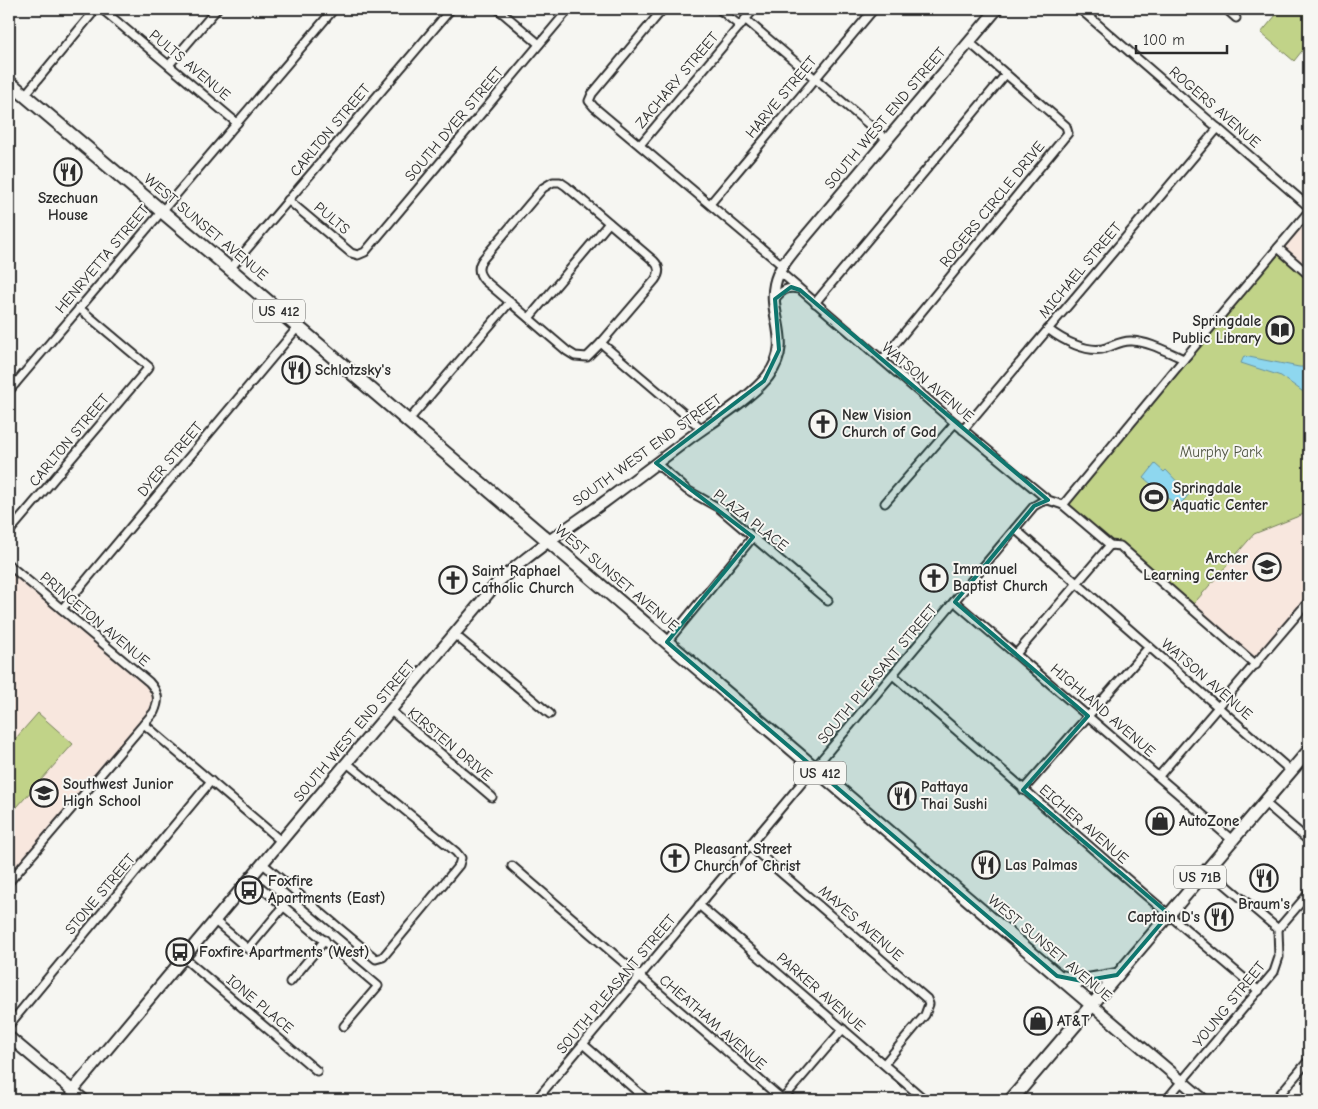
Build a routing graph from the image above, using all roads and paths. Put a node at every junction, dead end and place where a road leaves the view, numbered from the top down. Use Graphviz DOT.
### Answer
graph roads {
  1 [pos="96,9"];
  2 [pos="102,9"];
  3 [pos="217,9"];
  4 [pos="334,9"];
  5 [pos="451,9"];
  6 [pos="498,9"];
  7 [pos="569,9"];
  8 [pos="662,9"];
  9 [pos="719,9"];
  10 [pos="754,9"];
  11 [pos="874,9"];
  12 [pos="997,9"];
  13 [pos="1080,9"];
  14 [pos="1226,9"];
  15 [pos="1236,18"];
  16 [pos="745,19"];
  17 [pos="740,26"];
  18 [pos="969,42"];
  19 [pos="539,44"];
  20 [pos="169,65"];
  21 [pos="1006,74"];
  22 [pos="815,79"];
  23 [pos="9,82"];
  24 [pos="24,95"];
  25 [pos="237,122"];
  26 [pos="1218,128"];
  27 [pos="886,139"];
  28 [pos="640,145"];
  29 [pos="288,200"];
  30 [pos="710,204"];
  31 [pos="1309,207"];
  32 [pos="162,211"];
  33 [pos="1309,212"];
  34 [pos="609,223"];
  35 [pos="1278,248"];
  36 [pos="358,255"];
  37 [pos="230,268"];
  38 [pos="781,269"];
  39 [pos="1309,275"];
  40 [pos="800,290"];
  41 [pos="775,299"];
  42 [pos="510,302"];
  43 [pos="815,302"];
  44 [pos="79,308"];
  45 [pos="529,318"];
  46 [pos="298,327"];
  47 [pos="1048,329"];
  48 [pos="601,343"];
  49 [pos="1184,359"];
  50 [pos="882,360"];
  51 [pos="12,382"];
  52 [pos="9,391"];
  53 [pos="408,421"];
  54 [pos="955,423"];
  55 [pos="702,429"];
  56 [pos="963,430"];
  57 [pos="656,463"];
  58 [pos="1048,500"];
  59 [pos="885,504"];
  60 [pos="1063,505"];
  61 [pos="1015,530"];
  62 [pos="9,532"];
  63 [pos="754,537"];
  64 [pos="548,541"];
  65 [pos="1110,546"];
  66 [pos="9,566"];
  67 [pos="1077,584"];
  68 [pos="828,601"];
  69 [pos="1309,601"];
  70 [pos="955,602"];
  71 [pos="62,609"];
  72 [pos="454,634"];
  73 [pos="667,642"];
  74 [pos="1149,647"];
  75 [pos="1016,654"];
  76 [pos="1256,665"];
  77 [pos="893,675"];
  78 [pos="1219,708"];
  79 [pos="391,711"];
  80 [pos="550,714"];
  81 [pos="1088,716"];
  82 [pos="144,724"];
  83 [pos="1309,750"];
  84 [pos="347,763"];
  85 [pos="815,769"];
  86 [pos="1292,770"];
  87 [pos="1159,776"];
  88 [pos="212,782"];
  89 [pos="1023,790"];
  90 [pos="492,797"];
  91 [pos="1264,802"];
  92 [pos="1232,840"];
  93 [pos="1309,841"];
  94 [pos="282,842"];
  95 [pos="750,846"];
  96 [pos="263,864"];
  97 [pos="512,866"];
  98 [pos="1207,869"];
  99 [pos="251,879"];
  100 [pos="9,882"];
  101 [pos="1309,893"];
  102 [pos="700,905"];
  103 [pos="284,906"];
  104 [pos="1168,914"];
  105 [pos="215,921"];
  106 [pos="1278,929"];
  107 [pos="325,940"];
  108 [pos="184,958"];
  109 [pos="1117,975"];
  110 [pos="640,976"];
  111 [pos="1057,976"];
  112 [pos="290,982"];
  113 [pos="1259,990"];
  114 [pos="1092,1005"];
  115 [pos="9,1025"];
  116 [pos="344,1026"];
  117 [pos="843,1029"];
  118 [pos="9,1037"];
  119 [pos="583,1044"];
  120 [pos="1309,1060"];
  121 [pos="884,1064"];
  122 [pos="317,1071"];
  123 [pos="1182,1082"];
  124 [pos="73,1090"];
  125 [pos="84,1100"];
  126 [pos="536,1100"];
  127 [pos="647,1100"];
  128 [pos="783,1100"];
  129 [pos="925,1100"];
  130 [pos="1011,1100"];
  131 [pos="1166,1100"];
  132 [pos="1204,1100"];
  133 [pos="1275,1100"];
  1 -- 24 [label="street"];
  2 -- 20 [label="street, PULTS AVENUE"];
  3 -- 20 [label="street"];
  4 -- 25 [label="street, HENRYETTA STREET"];
  5 -- 29 [label="street, CARLTON STREET"];
  6 -- 19 [label="street"];
  7 -- 19 [label="street, SOUTH DYER STREET"];
  8 -- 28 [label="street, WATSON AVENUE"];
  9 -- 17 [label="street"];
  10 -- 16 [label="street, ZACHARY STREET"];
  11 -- 22 [label="street, HARVE STREET"];
  12 -- 18 [label="street, SOUTH WEST END STREET"];
  13 -- 26 [label="street, ROGERS AVENUE"];
  14 -- 15 [label="street"];
  16 -- 17 [label="street, ZACHARY STREET"];
  16 -- 22 [label="street"];
  17 -- 28 [label="street, ZACHARY STREET"];
  18 -- 21 [label="street, ROGERS CIRCLE DRIVE"];
  18 -- 27 [label="street, SOUTH WEST END STREET"];
  19 -- 36 [label="street, SOUTH DYER STREET"];
  20 -- 25 [label="street, PULTS AVENUE"];
  21 -- 43 [label="street"];
  21 -- 50 [label="street, ROGERS CIRCLE DRIVE"];
  22 -- 27 [label="street"];
  22 -- 30 [label="street, HARVE STREET"];
  23 -- 24 [label="highway, WEST SUNSET AVENUE / US 412"];
  24 -- 32 [label="highway, WEST SUNSET AVENUE / US 412"];
  25 -- 32 [label="street, HENRYETTA STREET"];
  26 -- 31 [label="street, ROGERS AVENUE"];
  26 -- 47 [label="street, MICHAEL STREET"];
  27 -- 38 [label="street, SOUTH WEST END STREET"];
  28 -- 30 [label="street, WATSON AVENUE"];
  29 -- 36 [label="street, PULTS"];
  29 -- 37 [label="street, CARLTON STREET"];
  30 -- 38 [label="street, WATSON AVENUE"];
  32 -- 37 [label="highway, WEST SUNSET AVENUE / US 412"];
  32 -- 44 [label="street, HENRYETTA STREET"];
  33 -- 35 [label="street"];
  34 -- 42 [label="street"];
  34 -- 45 [label="street"];
  34 -- 48 [label="street"];
  35 -- 39 [label="street"];
  35 -- 49 [label="street"];
  37 -- 46 [label="highway, WEST SUNSET AVENUE / US 412"];
  38 -- 40 [label="street, WATSON AVENUE"];
  38 -- 41 [label="street, SOUTH WEST END STREET"];
  40 -- 41 [label="street"];
  40 -- 43 [label="street, WATSON AVENUE"];
  41 -- 55 [label="street, SOUTH WEST END STREET"];
  42 -- 45 [label="street"];
  42 -- 53 [label="street"];
  43 -- 50 [label="street, WATSON AVENUE"];
  44 -- 51 [label="street, HENRYETTA STREET"];
  44 -- 62 [label="street, CARLTON STREET"];
  45 -- 48 [label="street"];
  46 -- 53 [label="highway, WEST SUNSET AVENUE / US 412"];
  46 -- 71 [label="street, DYER STREET"];
  47 -- 49 [label="street"];
  47 -- 56 [label="street, MICHAEL STREET"];
  48 -- 55 [label="street"];
  49 -- 60 [label="street"];
  50 -- 54 [label="street, WATSON AVENUE"];
  51 -- 52 [label="street, HENRYETTA STREET"];
  53 -- 64 [label="highway, WEST SUNSET AVENUE / US 412"];
  54 -- 56 [label="street, WATSON AVENUE"];
  54 -- 59 [label="street"];
  55 -- 57 [label="street, SOUTH WEST END STREET"];
  56 -- 58 [label="street, WATSON AVENUE"];
  57 -- 63 [label="street, PLAZA PLACE"];
  57 -- 64 [label="street, SOUTH WEST END STREET"];
  58 -- 60 [label="street, WATSON AVENUE"];
  58 -- 61 [label="street, SOUTH PLEASANT STREET"];
  60 -- 65 [label="street"];
  61 -- 67 [label="street, WATSON AVENUE"];
  61 -- 70 [label="street, SOUTH PLEASANT STREET"];
  63 -- 68 [label="street, PLAZA PLACE"];
  63 -- 73 [label="street"];
  64 -- 72 [label="street, SOUTH WEST END STREET"];
  64 -- 73 [label="highway, WEST SUNSET AVENUE / US 412"];
  65 -- 67 [label="street"];
  65 -- 76 [label="street"];
  66 -- 71 [label="street, PRINCETON AVENUE"];
  67 -- 74 [label="street, WATSON AVENUE"];
  67 -- 75 [label="street"];
  69 -- 76 [label="street"];
  70 -- 75 [label="street, HIGHLAND AVENUE"];
  70 -- 77 [label="street, SOUTH PLEASANT STREET"];
  71 -- 82 [label="street, PRINCETON AVENUE"];
  72 -- 79 [label="street, SOUTH WEST END STREET"];
  72 -- 80 [label="street"];
  73 -- 85 [label="highway, WEST SUNSET AVENUE / US 412"];
  74 -- 78 [label="street, WATSON AVENUE"];
  74 -- 81 [label="street"];
  75 -- 81 [label="street, HIGHLAND AVENUE"];
  76 -- 78 [label="street"];
  77 -- 85 [label="street, SOUTH PLEASANT STREET"];
  77 -- 89 [label="street, EICHER AVENUE"];
  78 -- 86 [label="street, WATSON AVENUE"];
  78 -- 87 [label="street"];
  79 -- 84 [label="street, SOUTH WEST END STREET"];
  79 -- 90 [label="street, KIRSTEN DRIVE"];
  81 -- 87 [label="street, HIGHLAND AVENUE"];
  81 -- 89 [label="street"];
  82 -- 88 [label="street"];
  82 -- 100 [label="street"];
  83 -- 86 [label="main road, US 71B"];
  84 -- 94 [label="street, SOUTH WEST END STREET"];
  84 -- 96 [label="street"];
  85 -- 95 [label="street, SOUTH PLEASANT STREET"];
  85 -- 111 [label="highway, WEST SUNSET AVENUE / US 412"];
  86 -- 91 [label="main road, US 71B"];
  87 -- 92 [label="street, HIGHLAND AVENUE"];
  88 -- 94 [label="street"];
  88 -- 115 [label="street, STONE STREET"];
  89 -- 104 [label="street, EICHER AVENUE"];
  91 -- 92 [label="main road, US 71B"];
  91 -- 93 [label="street"];
  92 -- 98 [label="main road, US 71B"];
  94 -- 96 [label="street, SOUTH WEST END STREET"];
  95 -- 102 [label="street, SOUTH PLEASANT STREET"];
  95 -- 121 [label="street, MAYES AVENUE"];
  96 -- 99 [label="street, SOUTH WEST END STREET"];
  97 -- 110 [label="street, CHEATHAM AVENUE"];
  98 -- 104 [label="main road, US 71B"];
  98 -- 106 [label="street"];
  99 -- 103 [label="street"];
  99 -- 105 [label="street, SOUTH WEST END STREET"];
  101 -- 106 [label="street"];
  102 -- 110 [label="street, SOUTH PLEASANT STREET"];
  102 -- 117 [label="street, PARKER AVENUE"];
  103 -- 105 [label="street"];
  103 -- 107 [label="street"];
  104 -- 109 [label="main road, US 71B"];
  104 -- 113 [label="street, EICHER AVENUE"];
  105 -- 108 [label="street, SOUTH WEST END STREET"];
  106 -- 113 [label="street, YOUNG STREET"];
  107 -- 112 [label="street"];
  107 -- 116 [label="street"];
  108 -- 122 [label="street, IONE PLACE"];
  108 -- 124 [label="street, SOUTH WEST END STREET"];
  109 -- 111 [label="highway"];
  109 -- 114 [label="main road, US 71B"];
  110 -- 119 [label="street, SOUTH PLEASANT STREET"];
  110 -- 128 [label="street, CHEATHAM AVENUE"];
  111 -- 114 [label="highway, WEST SUNSET AVENUE / US 412"];
  113 -- 123 [label="street, YOUNG STREET"];
  114 -- 123 [label="street, WEST SUNSET AVENUE"];
  114 -- 130 [label="highway, US 71B"];
  117 -- 121 [label="street, PARKER AVENUE"];
  117 -- 128 [label="street"];
  118 -- 124 [label="street"];
  119 -- 126 [label="street, SOUTH PLEASANT STREET"];
  119 -- 127 [label="street"];
  120 -- 133 [label="street"];
  121 -- 129 [label="street, PARKER AVENUE"];
  123 -- 131 [label="street, YOUNG STREET"];
  123 -- 132 [label="street, WEST SUNSET AVENUE"];
  124 -- 125 [label="street"];
}
